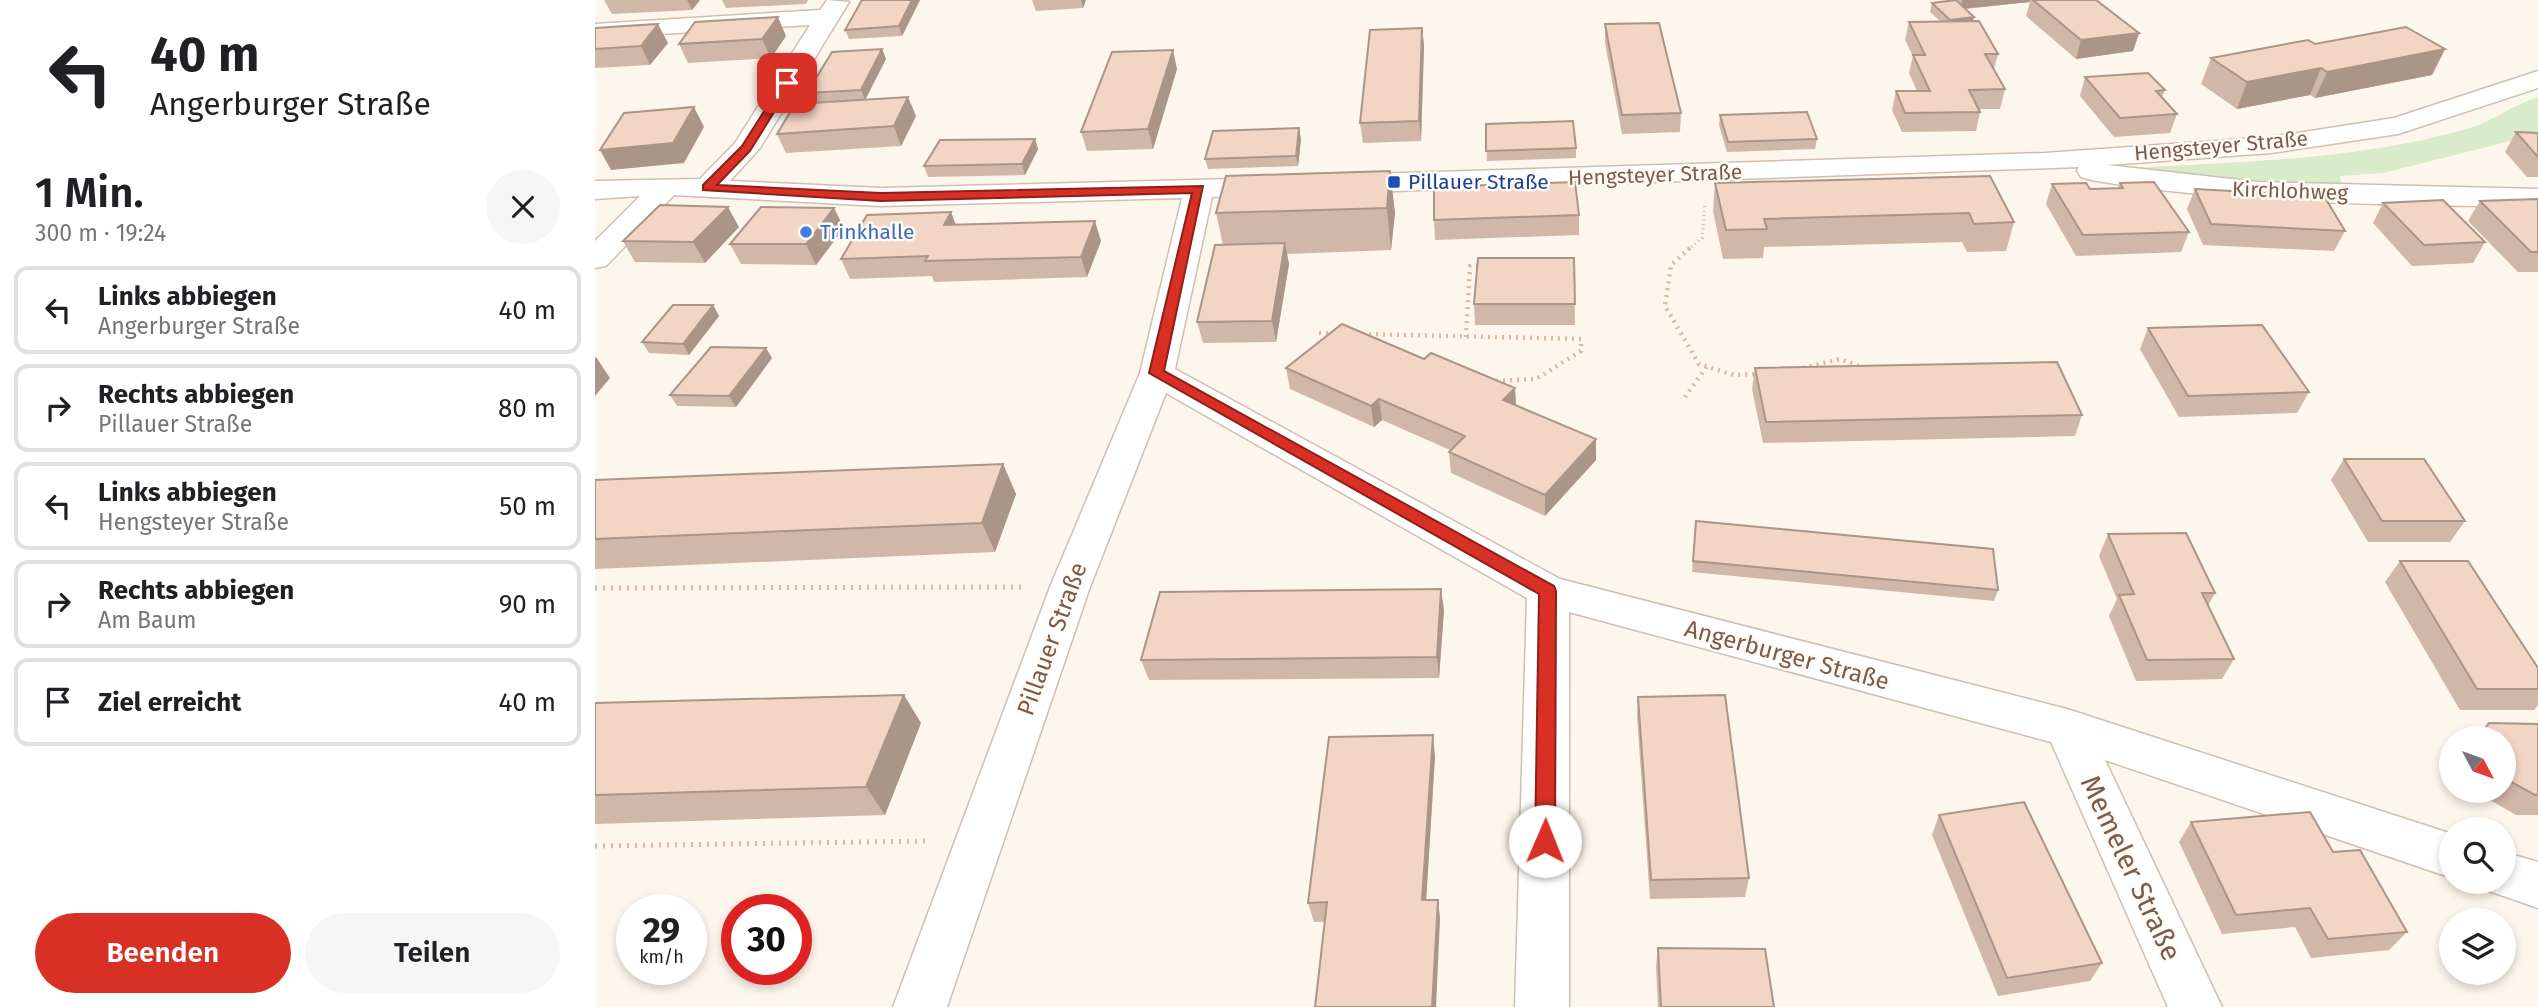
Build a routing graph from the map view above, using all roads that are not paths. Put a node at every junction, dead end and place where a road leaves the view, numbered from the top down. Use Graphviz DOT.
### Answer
graph roads {
  1 [pos="833,9"];
  2 [pos="595,31"];
  3 [pos="2538,79"];
  4 [pos="2045,161"];
  5 [pos="667,186"];
  6 [pos="707,188"];
  7 [pos="1199,189"];
  8 [pos="595,190"];
  9 [pos="2538,198"];
  10 [pos="595,259"];
  11 [pos="1157,373"];
  12 [pos="1548,591"];
  13 [pos="2067,728"];
  14 [pos="2439,852"];
  15 [pos="2516,878"];
  16 [pos="2538,885"];
  17 [pos="920,1007"];
  18 [pos="1542,1007"];
  19 [pos="2195,1007"];
  1 -- 2 [label="street"];
  1 -- 6 [label="street"];
  3 -- 4 [label="street, Hengsteyer Straße"];
  4 -- 7 [label="street, Hengsteyer Straße"];
  4 -- 9 [label="street, Kirchlohweg"];
  5 -- 6 [label="street, Hengsteyer Straße"];
  5 -- 8 [label="street, Hengsteyer Straße"];
  5 -- 10 [label="street"];
  6 -- 7 [label="street, Hengsteyer Straße"];
  7 -- 11 [label="street, Pillauer Straße"];
  11 -- 12 [label="street, Angerburger Straße"];
  11 -- 17 [label="street, Pillauer Straße"];
  12 -- 13 [label="street, Angerburger Straße"];
  12 -- 18 [label="street"];
  13 -- 14 [label="street, Angerburger Straße"];
  13 -- 19 [label="street, Memeler Straße"];
  15 -- 16 [label="street"];
}
